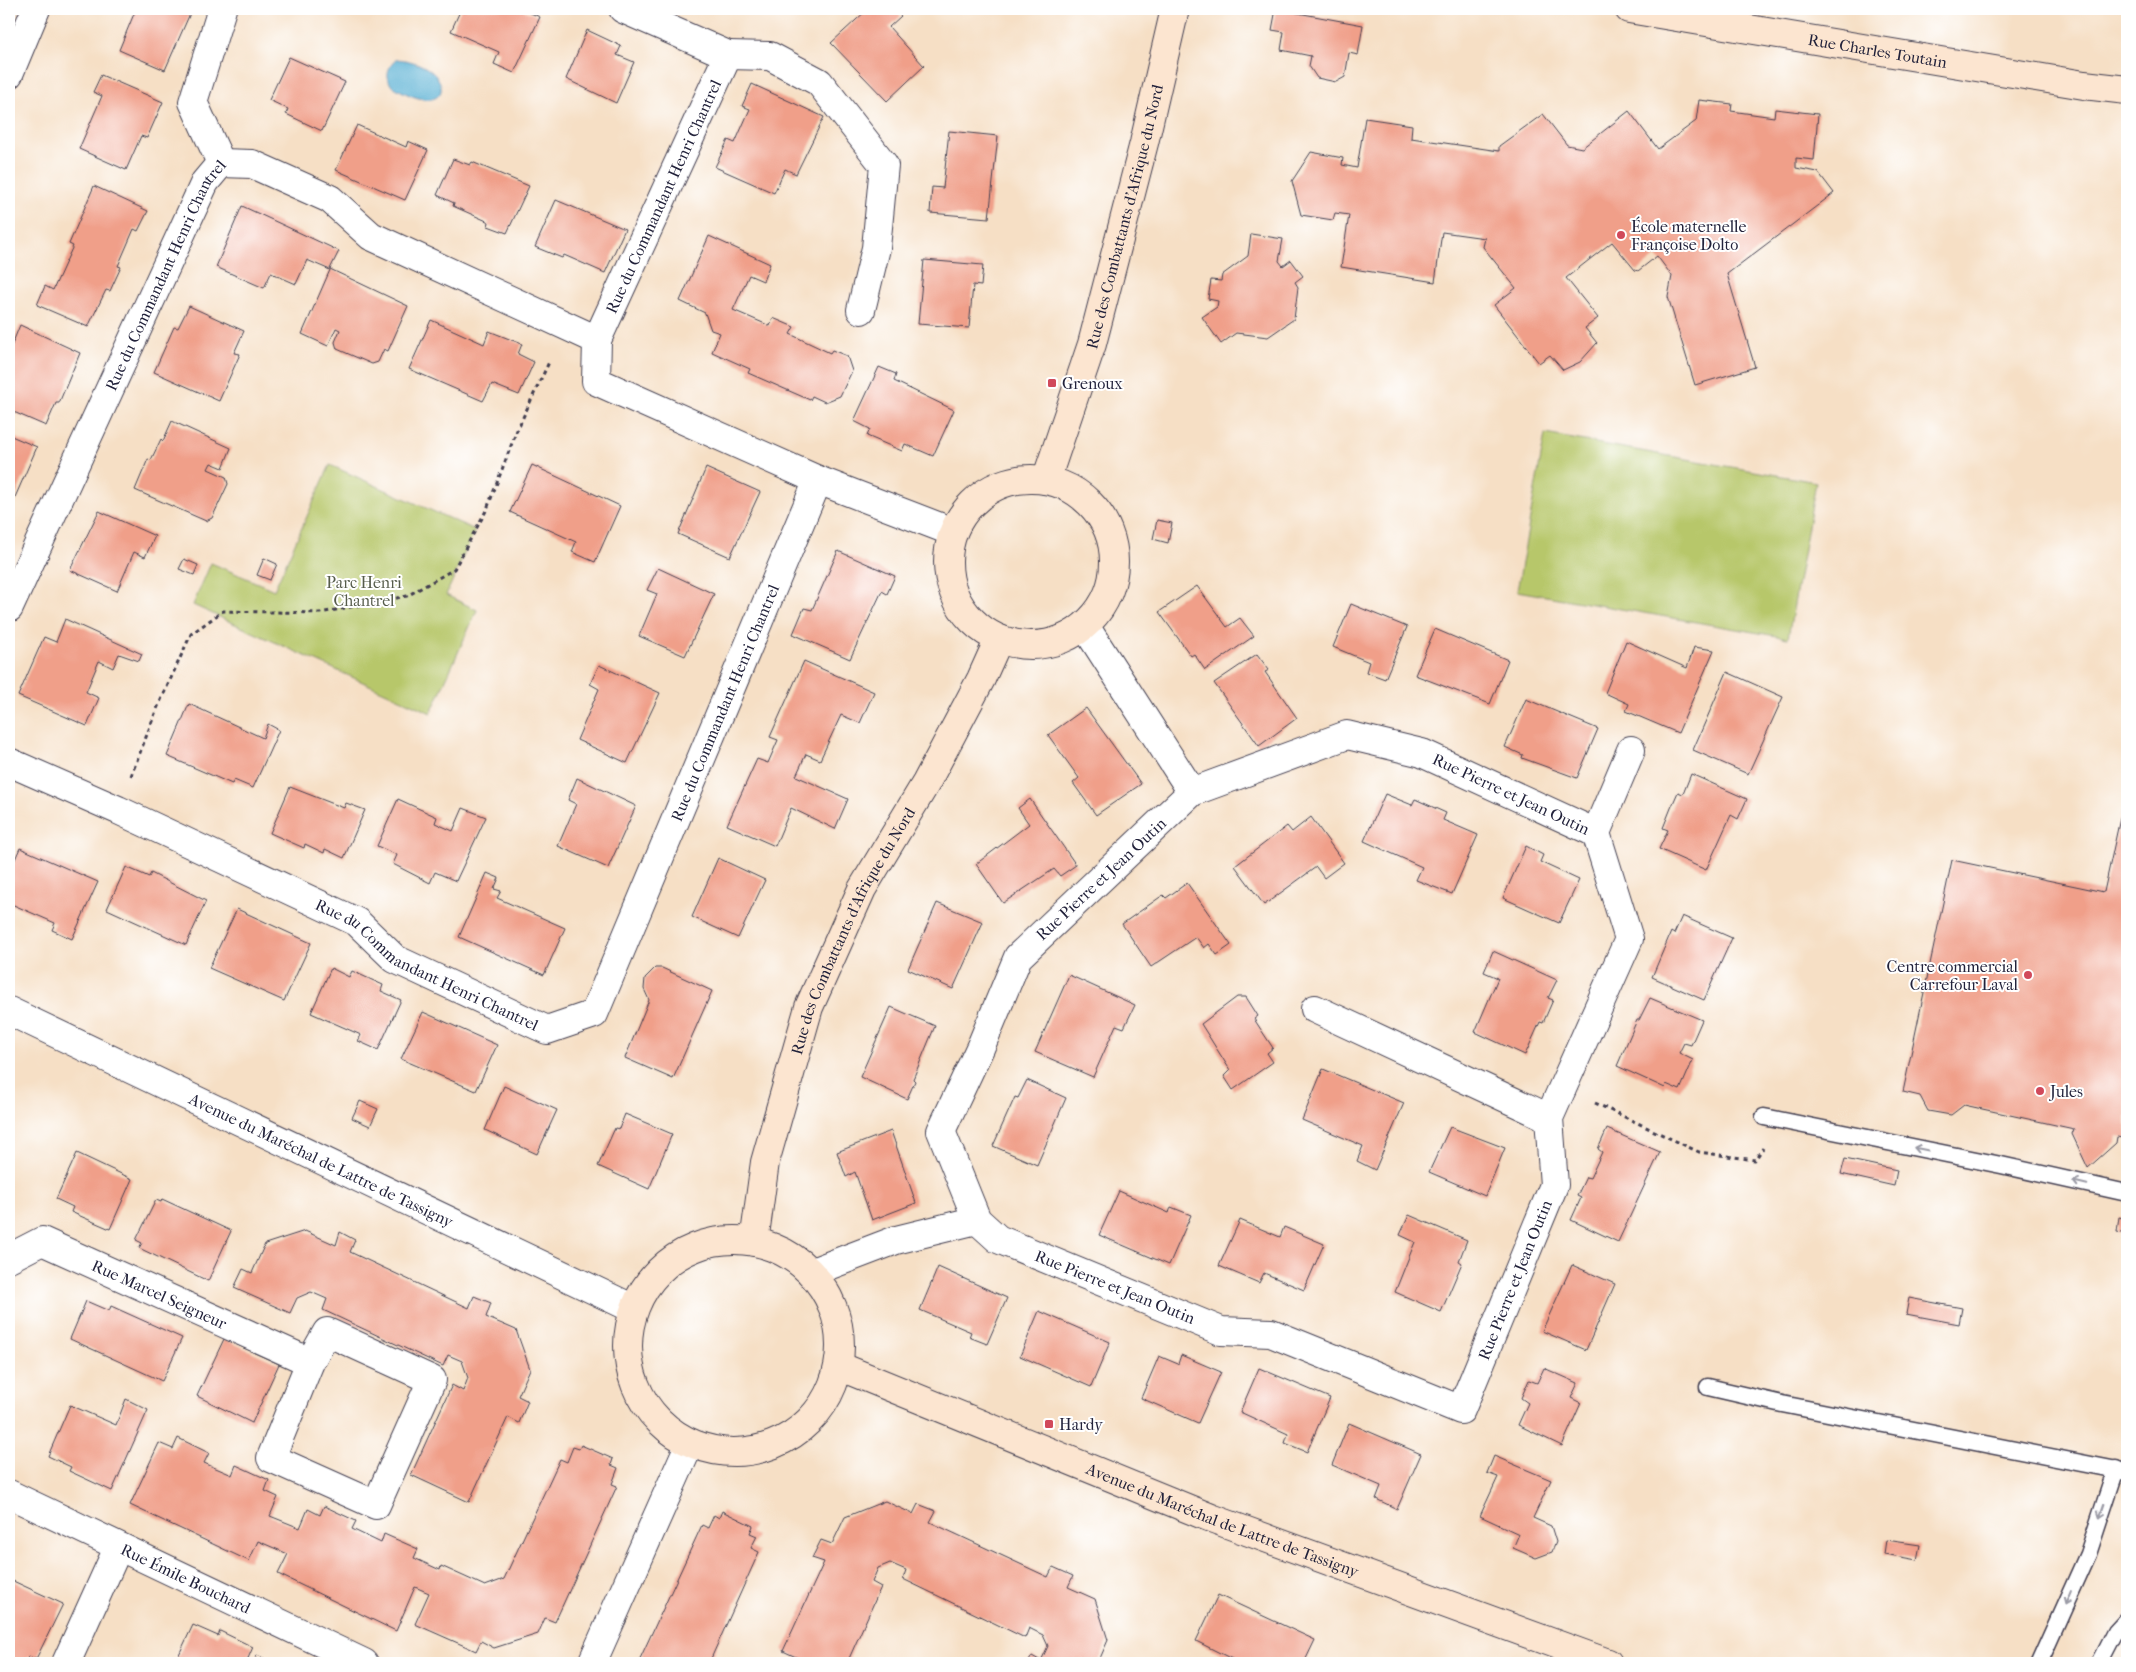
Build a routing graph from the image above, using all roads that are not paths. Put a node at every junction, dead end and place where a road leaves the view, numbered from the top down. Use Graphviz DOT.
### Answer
graph roads {
  1 [pos="36,9"];
  2 [pos="222,9"];
  3 [pos="623,9"];
  4 [pos="1175,9"];
  5 [pos="1629,9"];
  6 [pos="728,54"];
  7 [pos="9,74"];
  8 [pos="2127,90"];
  9 [pos="221,163"];
  10 [pos="861,310"];
  11 [pos="597,340"];
  12 [pos="818,480"];
  13 [pos="1046,480"];
  14 [pos="953,532"];
  15 [pos="9,608"];
  16 [pos="1085,626"];
  17 [pos="999,639"];
  18 [pos="1631,750"];
  19 [pos="9,762"];
  20 [pos="1192,792"];
  21 [pos="1596,833"];
  22 [pos="1315,1009"];
  23 [pos="9,1011"];
  24 [pos="1764,1117"];
  25 [pos="1549,1118"];
  26 [pos="2127,1194"];
  27 [pos="977,1220"];
  28 [pos="754,1242"];
  29 [pos="9,1258"];
  30 [pos="812,1272"];
  31 [pos="634,1309"];
  32 [pos="310,1362"];
  33 [pos="841,1367"];
  34 [pos="1708,1387"];
  35 [pos="690,1444"];
  36 [pos="2122,1470"];
  37 [pos="9,1494"];
  38 [pos="118,1548"];
  39 [pos="2127,1619"];
  40 [pos="66,1663"];
  41 [pos="364,1663"];
  42 [pos="592,1663"];
  43 [pos="1608,1663"];
  44 [pos="2039,1663"];
  45 [pos="2099,1663"];
  1 -- 7 [label="street"];
  2 -- 9 [label="street"];
  3 -- 6 [label="street"];
  4 -- 13 [label="street, Rue des Combattants d'Afrique du Nord"];
  5 -- 8 [label="street, Rue Charles Toutain"];
  6 -- 10 [label="street"];
  6 -- 11 [label="street, Rue du Commandant Henri Chantrel"];
  9 -- 11 [label="street, Rue du Commandant Henri Chantrel"];
  9 -- 15 [label="street, Rue du Commandant Henri Chantrel"];
  11 -- 12 [label="street, Rue du Commandant Henri Chantrel"];
  12 -- 14 [label="street"];
  12 -- 19 [label="street, Rue du Commandant Henri Chantrel"];
  13 -- 14 [label="street"];
  13 -- 16 [label="street"];
  14 -- 17 [label="street"];
  16 -- 17 [label="street"];
  16 -- 20 [label="street"];
  17 -- 28 [label="street, Rue des Combattants d'Afrique du Nord"];
  18 -- 21 [label="street"];
  20 -- 21 [label="street, Rue Pierre et Jean Outin"];
  20 -- 27 [label="street, Rue Pierre et Jean Outin"];
  21 -- 25 [label="street, Rue Pierre et Jean Outin"];
  22 -- 25 [label="street"];
  23 -- 31 [label="street, Avenue du Maréchal de Lattre de Tassigny"];
  26 -- 24 [label="lane, one-way"];
  25 -- 27 [label="street, Rue Pierre et Jean Outin"];
  27 -- 30 [label="street"];
  28 -- 30 [label="street"];
  28 -- 31 [label="street"];
  29 -- 32 [label="street, Rue Marcel Seigneur"];
  30 -- 33 [label="street"];
  31 -- 35 [label="street"];
  32 -- 32 [label="street"];
  33 -- 35 [label="street"];
  33 -- 43 [label="street, Avenue du Maréchal de Lattre de Tassigny"];
  34 -- 36 [label="lane"];
  35 -- 42 [label="street"];
  36 -- 44 [label="lane, one-way"];
  37 -- 38 [label="street, Rue Émile Bouchard"];
  38 -- 40 [label="street"];
  38 -- 41 [label="street, Rue Émile Bouchard"];
  39 -- 45 [label="lane"];
}
